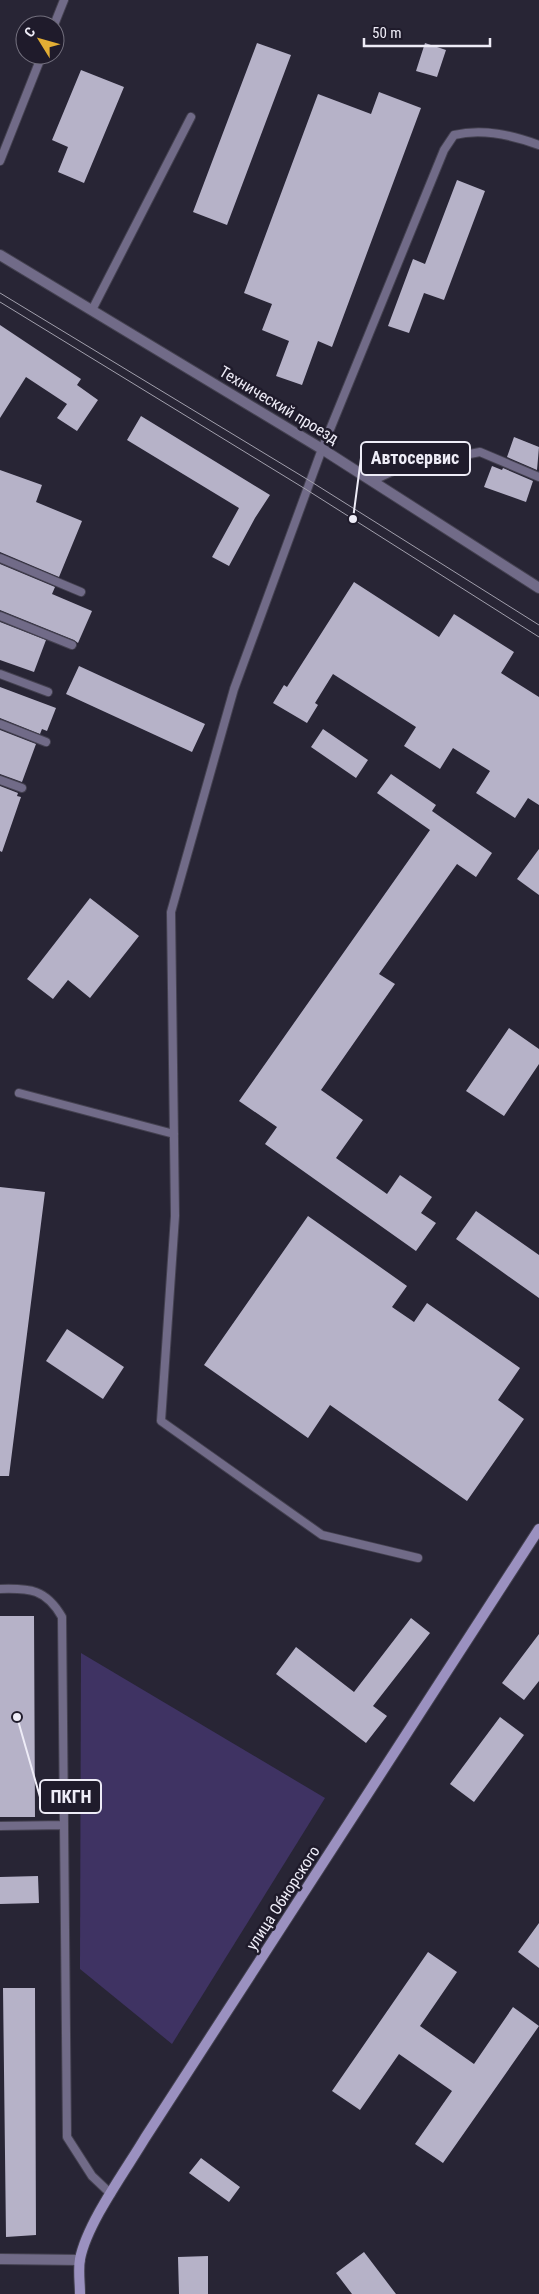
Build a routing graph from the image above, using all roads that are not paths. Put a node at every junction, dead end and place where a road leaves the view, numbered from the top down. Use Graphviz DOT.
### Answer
graph roads {
  1 [pos="64,0"];
  2 [pos="58,15"];
  3 [pos="38,65"];
  4 [pos="191,117"];
  5 [pos="539,145"];
  6 [pos="0,160"];
  7 [pos="0,255"];
  8 [pos="92,310"];
  9 [pos="322,449"];
  10 [pos="539,477"];
  11 [pos="372,481"];
  12 [pos="0,558"];
  13 [pos="539,588"];
  14 [pos="81,592"];
  15 [pos="0,616"];
  16 [pos="72,645"];
  17 [pos="0,674"];
  18 [pos="48,692"];
  19 [pos="0,724"];
  20 [pos="46,742"];
  21 [pos="0,780"];
  22 [pos="22,788"];
  23 [pos="19,1093"];
  24 [pos="174,1134"];
  25 [pos="539,1529"];
  26 [pos="418,1558"];
  27 [pos="0,1589"];
  28 [pos="64,1825"];
  29 [pos="0,1826"];
  30 [pos="111,2194"];
  31 [pos="0,2259"];
  32 [pos="80,2260"];
  33 [pos="80,2294"];
  1 -- 2 [label="lane"];
  3 -- 6 [label="lane"];
  4 -- 8 [label="lane"];
  5 -- 9 [label="lane"];
  7 -- 8 [label="street, Технический проезд"];
  8 -- 9 [label="street, Технический проезд"];
  9 -- 11 [label="street, Технический проезд"];
  9 -- 24 [label="lane"];
  10 -- 11 [label="lane"];
  11 -- 13 [label="street, Технический проезд"];
  12 -- 14 [label="lane"];
  15 -- 16 [label="lane"];
  17 -- 18 [label="lane"];
  19 -- 20 [label="lane"];
  21 -- 22 [label="lane"];
  23 -- 24 [label="lane"];
  24 -- 26 [label="lane"];
  25 -- 30 [label="main road, улица Обнорского"];
  27 -- 28 [label="lane"];
  28 -- 29 [label="lane"];
  28 -- 30 [label="lane"];
  30 -- 32 [label="main road, улица Обнорского"];
  31 -- 32 [label="street"];
  32 -- 33 [label="main road, улица Обнорского"];
}
